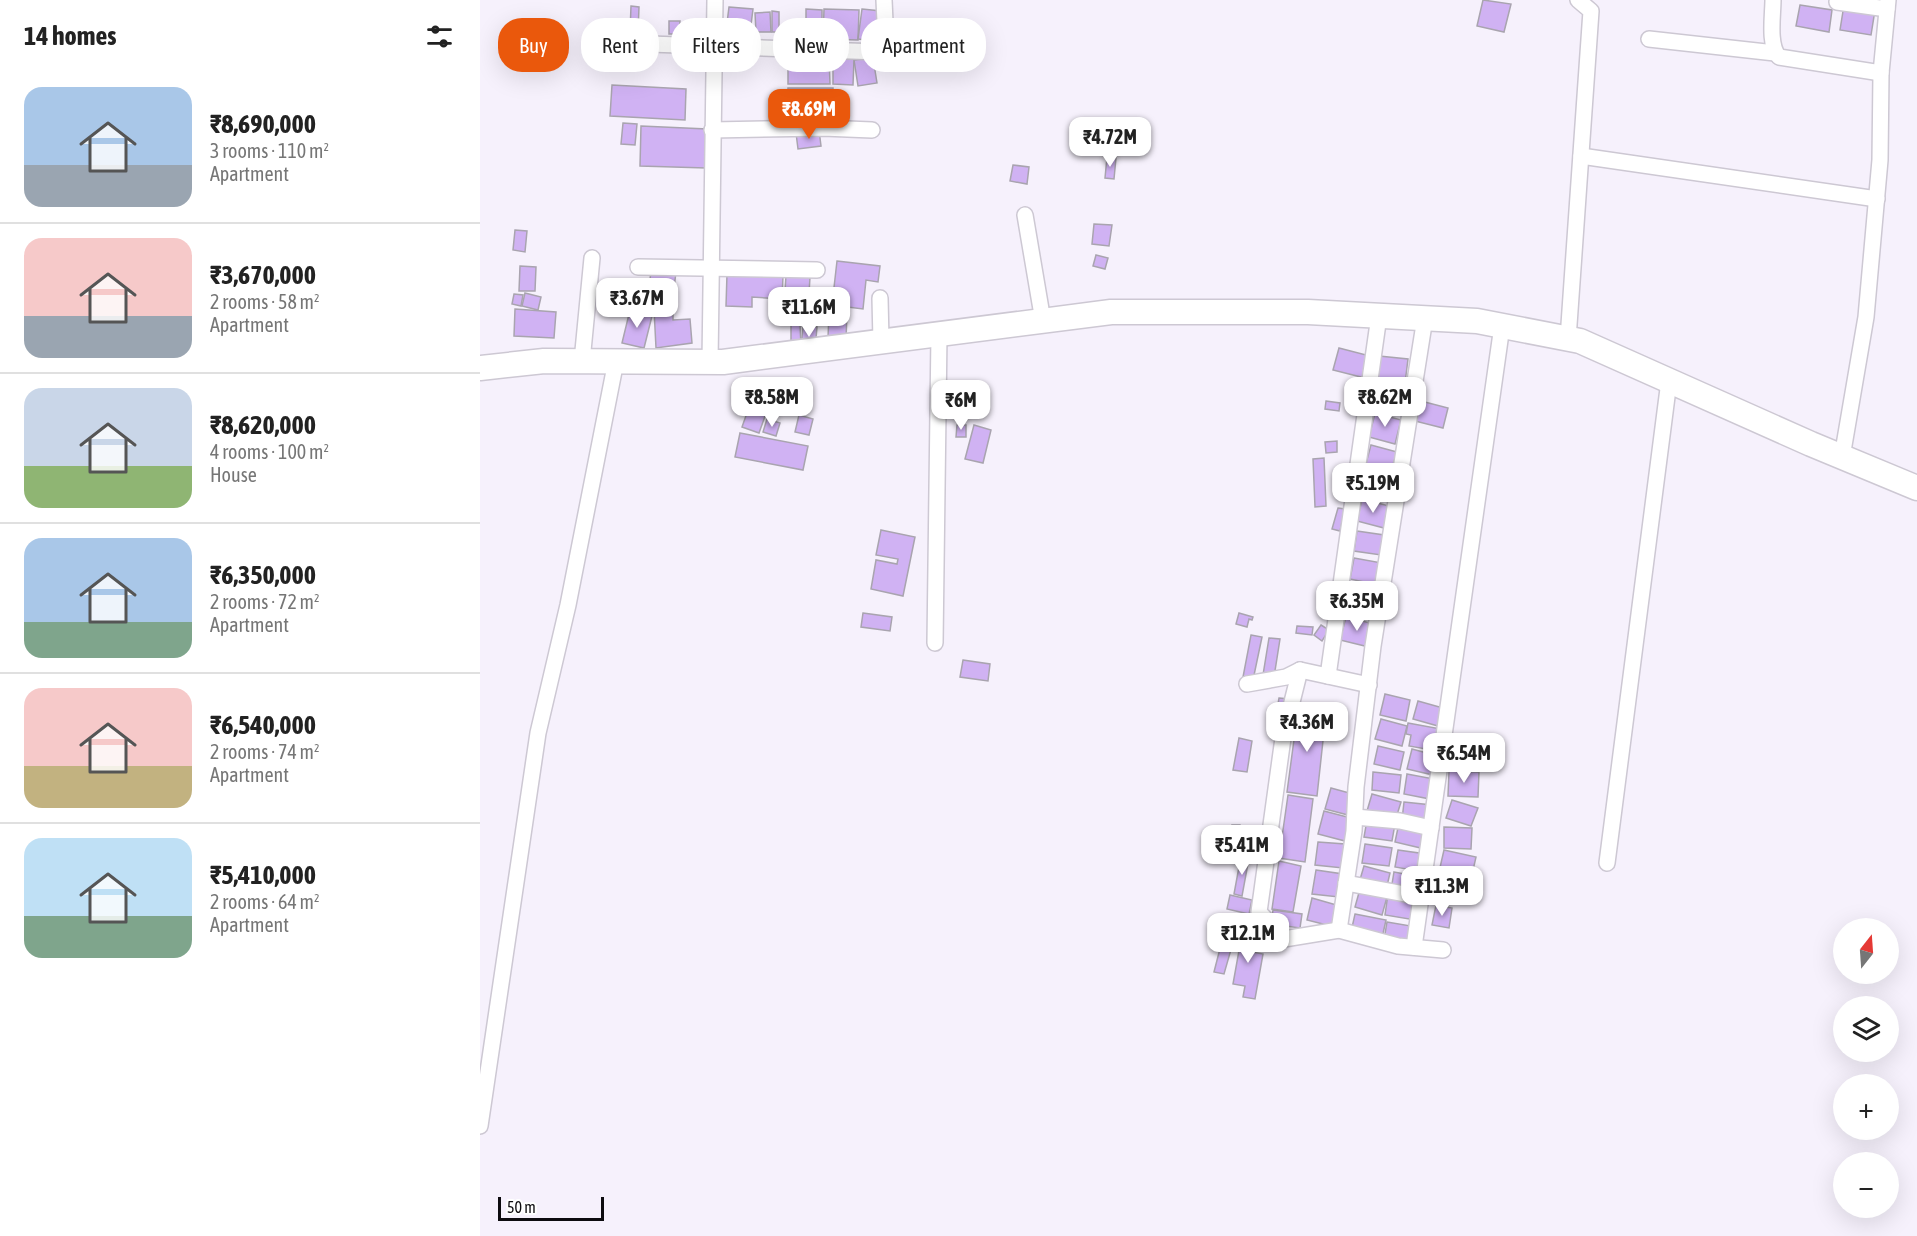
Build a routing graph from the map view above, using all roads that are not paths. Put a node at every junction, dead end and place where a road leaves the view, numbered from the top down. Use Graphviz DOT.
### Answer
graph roads {
  1 [pos="715,0"];
  2 [pos="884,0"];
  3 [pos="1578,0"];
  4 [pos="1773,0"];
  5 [pos="1837,2"];
  6 [pos="1887,4"];
  7 [pos="714,18"];
  8 [pos="1649,39"];
  9 [pos="761,48"];
  10 [pos="1775,53"];
  11 [pos="713,72"];
  12 [pos="1881,74"];
  13 [pos="712,130"];
  14 [pos="872,130"];
  15 [pos="1581,156"];
  16 [pos="1877,200"];
  17 [pos="1025,215"];
  18 [pos="592,258"];
  19 [pos="638,267"];
  20 [pos="711,268"];
  21 [pos="817,270"];
  22 [pos="880,298"];
  23 [pos="1379,316"];
  24 [pos="1425,318"];
  25 [pos="1043,321"];
  26 [pos="1502,326"];
  27 [pos="939,334"];
  28 [pos="1568,339"];
  29 [pos="881,341"];
  30 [pos="582,361"];
  31 [pos="616,362"];
  32 [pos="710,362"];
  33 [pos="480,368"];
  34 [pos="1669,381"];
  35 [pos="1842,458"];
  36 [pos="1917,488"];
  37 [pos="935,643"];
  38 [pos="1300,670"];
  39 [pos="1328,676"];
  40 [pos="1247,684"];
  41 [pos="1368,685"];
  42 [pos="1355,817"];
  43 [pos="1431,828"];
  44 [pos="1607,863"];
  45 [pos="1346,884"];
  46 [pos="1421,897"];
  47 [pos="1340,930"];
  48 [pos="1414,947"];
  49 [pos="1443,950"];
  50 [pos="480,1126"];
  1 -- 7 [label="street"];
  2 -- 9 [label="street"];
  3 -- 15 [label="street"];
  4 -- 10 [label="street"];
  5 -- 6 [label="street"];
  6 -- 12 [label="street"];
  8 -- 10 [label="street"];
  10 -- 12 [label="street"];
  11 -- 13 [label="street"];
  12 -- 16 [label="street"];
  13 -- 14 [label="street"];
  13 -- 20 [label="street"];
  15 -- 16 [label="street"];
  15 -- 28 [label="street"];
  16 -- 35 [label="street"];
  17 -- 25 [label="street"];
  18 -- 30 [label="street"];
  19 -- 20 [label="street"];
  20 -- 21 [label="street"];
  20 -- 32 [label="street"];
  22 -- 29 [label="street"];
  23 -- 24 [label="main road"];
  23 -- 25 [label="main road"];
  23 -- 39 [label="street"];
  24 -- 26 [label="main road"];
  24 -- 41 [label="street"];
  25 -- 27 [label="main road"];
  26 -- 28 [label="main road"];
  26 -- 43 [label="street"];
  27 -- 29 [label="main road"];
  27 -- 37 [label="street"];
  28 -- 34 [label="main road"];
  29 -- 32 [label="main road"];
  30 -- 31 [label="main road"];
  30 -- 33 [label="main road"];
  31 -- 32 [label="main road"];
  31 -- 50 [label="street"];
  34 -- 35 [label="main road"];
  34 -- 44 [label="street"];
  35 -- 36 [label="main road"];
  38 -- 39 [label="street"];
  38 -- 40 [label="street"];
  38 -- 47 [label="street"];
  39 -- 41 [label="street"];
  41 -- 42 [label="street"];
  42 -- 43 [label="street"];
  42 -- 45 [label="street"];
  43 -- 46 [label="street"];
  45 -- 46 [label="street"];
  45 -- 47 [label="street"];
  46 -- 48 [label="street"];
  47 -- 48 [label="street"];
  48 -- 49 [label="street"];
}
